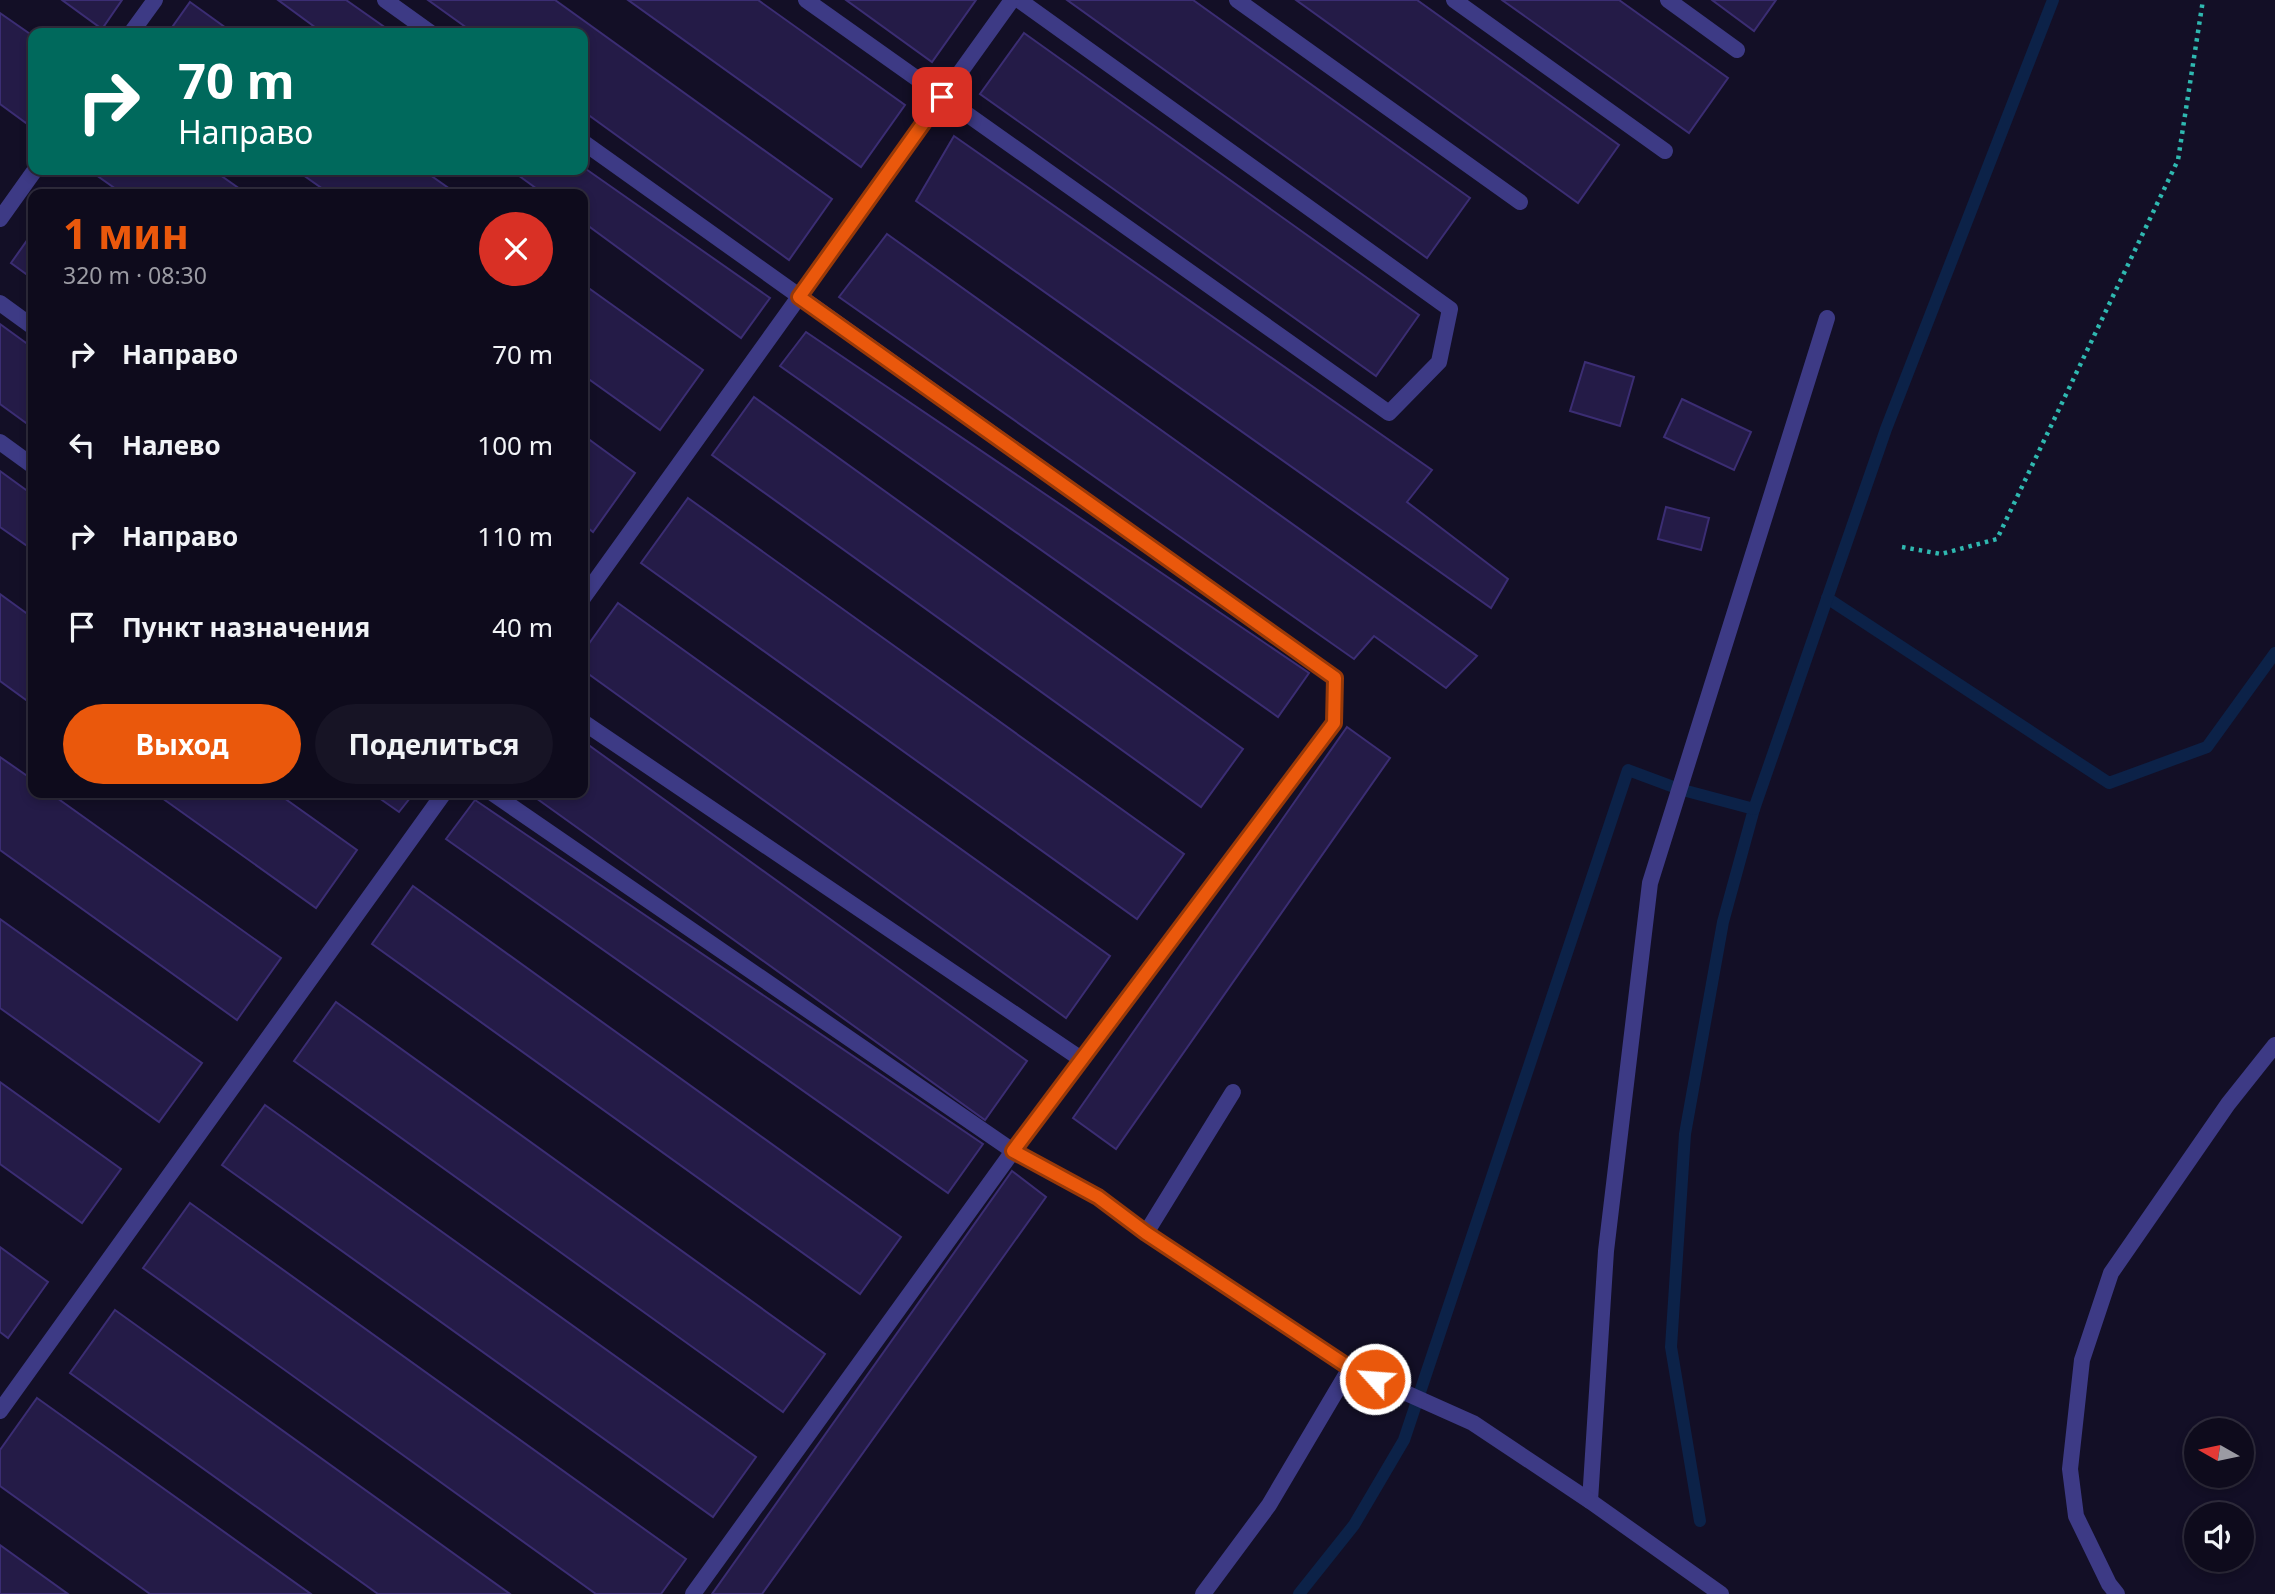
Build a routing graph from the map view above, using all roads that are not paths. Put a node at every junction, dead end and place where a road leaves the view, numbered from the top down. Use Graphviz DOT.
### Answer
graph roads {
  1 [pos="155,0"];
  2 [pos="384,0"];
  3 [pos="806,0"];
  4 [pos="1012,0"];
  5 [pos="1018,0"];
  6 [pos="1237,0"];
  7 [pos="1454,0"];
  8 [pos="1668,0"];
  9 [pos="135,28"];
  10 [pos="424,28"];
  11 [pos="1737,50"];
  12 [pos="942,97"];
  13 [pos="588,146"];
  14 [pos="1665,151"];
  15 [pos="31,175"];
  16 [pos="1520,202"];
  17 [pos="0,219"];
  18 [pos="799,297"];
  19 [pos="0,303"];
  20 [pos="1827,318"];
  21 [pos="28,323"];
  22 [pos="0,442"];
  23 [pos="28,462"];
  24 [pos="588,591"];
  25 [pos="588,725"];
  26 [pos="439,798"];
  27 [pos="499,798"];
  28 [pos="2275,1045"];
  29 [pos="1081,1059"];
  30 [pos="1233,1092"];
  31 [pos="1013,1151"];
  32 [pos="1146,1233"];
  33 [pos="1350,1368"];
  34 [pos="0,1411"];
  35 [pos="1590,1501"];
  36 [pos="693,1594"];
  37 [pos="1203,1594"];
  38 [pos="1721,1594"];
  39 [pos="2117,1594"];
  1 -- 9 [label="lane"];
  2 -- 10 [label="lane"];
  3 -- 12 [label="lane"];
  4 -- 12 [label="lane"];
  5 -- 12 [label="lane"];
  6 -- 16 [label="lane"];
  7 -- 14 [label="lane"];
  8 -- 11 [label="lane"];
  12 -- 18 [label="lane"];
  13 -- 18 [label="lane"];
  15 -- 17 [label="lane"];
  18 -- 24 [label="lane"];
  18 -- 29 [label="lane"];
  19 -- 21 [label="lane"];
  20 -- 35 [label="lane"];
  22 -- 23 [label="lane"];
  25 -- 29 [label="lane"];
  26 -- 34 [label="lane"];
  27 -- 31 [label="lane"];
  28 -- 39 [label="lane"];
  29 -- 31 [label="lane"];
  30 -- 32 [label="lane"];
  31 -- 32 [label="lane"];
  31 -- 36 [label="lane"];
  32 -- 33 [label="lane"];
  33 -- 35 [label="lane"];
  33 -- 37 [label="lane"];
  35 -- 38 [label="lane"];
}
